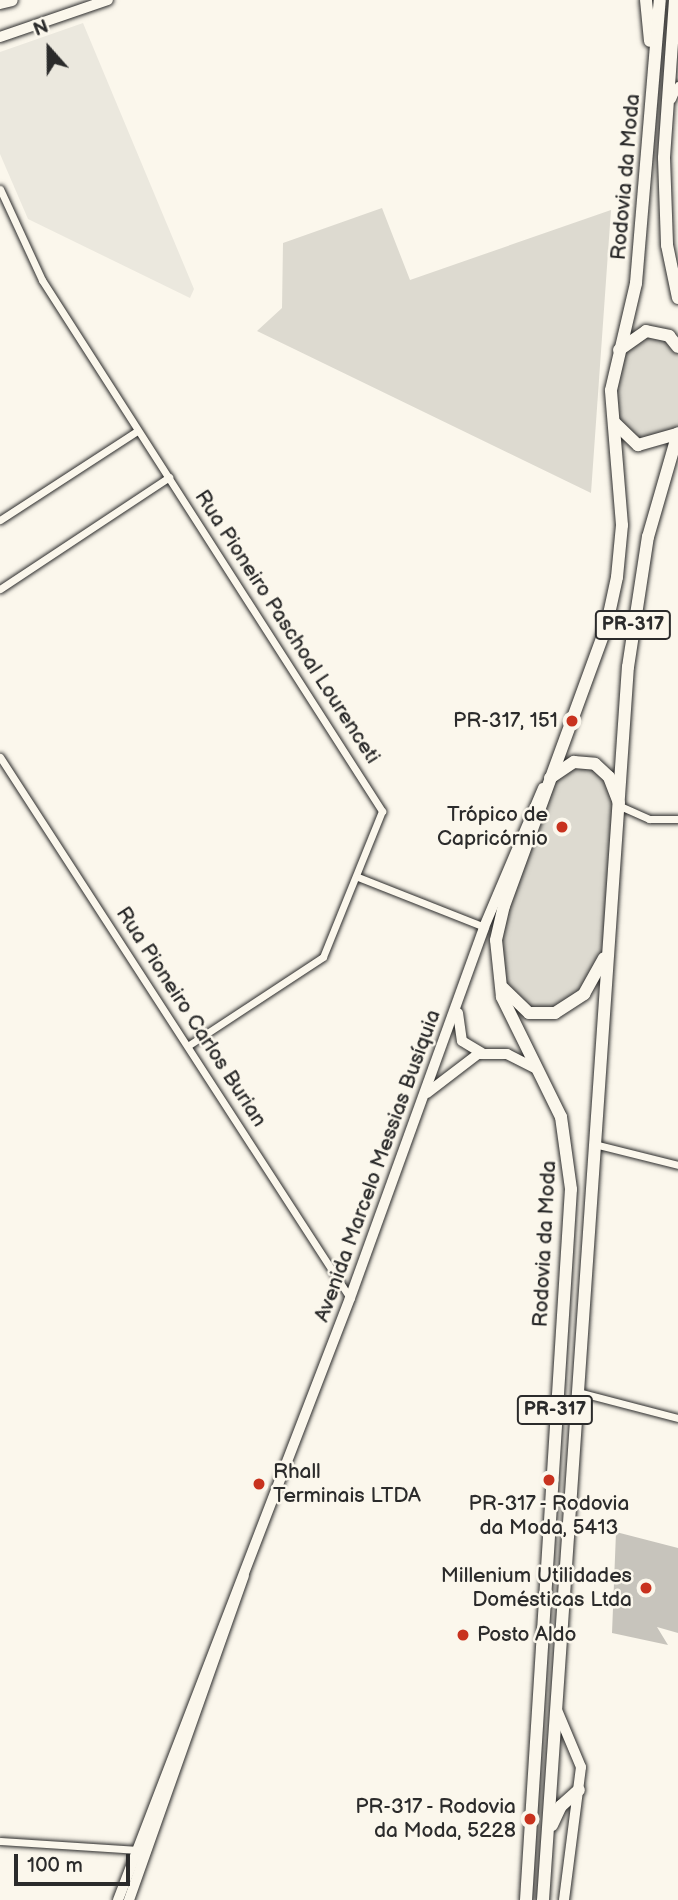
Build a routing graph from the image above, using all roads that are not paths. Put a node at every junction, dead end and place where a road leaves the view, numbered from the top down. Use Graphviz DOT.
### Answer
graph roads {
  1 [pos="12,0"];
  2 [pos="108,0"];
  3 [pos="646,0"];
  4 [pos="660,0"];
  5 [pos="674,0"];
  6 [pos="1,1"];
  7 [pos="676,19"];
  8 [pos="0,37"];
  9 [pos="678,85"];
  10 [pos="653,91"];
  11 [pos="666,112"];
  12 [pos="0,189"];
  13 [pos="678,298"];
  14 [pos="678,347"];
  15 [pos="615,355"];
  16 [pos="611,416"];
  17 [pos="137,431"];
  18 [pos="678,434"];
  19 [pos="169,477"];
  20 [pos="0,520"];
  21 [pos="0,589"];
  22 [pos="0,757"];
  23 [pos="548,779"];
  24 [pos="620,806"];
  25 [pos="678,819"];
  26 [pos="358,877"];
  27 [pos="484,927"];
  28 [pos="608,944"];
  29 [pos="498,979"];
  30 [pos="457,1006"];
  31 [pos="189,1045"];
  32 [pos="482,1053"];
  33 [pos="534,1068"];
  34 [pos="427,1094"];
  35 [pos="593,1144"];
  36 [pos="678,1165"];
  37 [pos="350,1298"];
  38 [pos="577,1392"];
  39 [pos="678,1418"];
  40 [pos="555,1706"];
  41 [pos="579,1790"];
  42 [pos="0,1841"];
  43 [pos="547,1842"];
  44 [pos="141,1850"];
  45 [pos="118,1900"];
  46 [pos="129,1900"];
  47 [pos="526,1900"];
  48 [pos="543,1900"];
  49 [pos="564,1900"];
  1 -- 6 [label="highway"];
  2 -- 8 [label="street"];
  3 -- 10 [label="highway"];
  4 -- 10 [label="highway, Rodovia da Moda / PR-317"];
  5 -- 7 [label="highway, Rodovia da Moda"];
  7 -- 11 [label="highway, Rodovia da Moda"];
  9 -- 11 [label="street"];
  10 -- 15 [label="highway, Rodovia da Moda / PR-317"];
  11 -- 13 [label="highway, Rodovia da Moda"];
  12 -- 17 [label="street, Rua Pioneiro Paschoal Lourenceti"];
  14 -- 15 [label="highway"];
  15 -- 16 [label="highway, PR-317"];
  16 -- 18 [label="highway"];
  16 -- 23 [label="highway, Rodovia da Moda / PR-317"];
  17 -- 19 [label="street, Rua Pioneiro Paschoal Lourenceti"];
  17 -- 20 [label="street"];
  18 -- 24 [label="highway, Rodovia da Moda / PR-317"];
  19 -- 21 [label="street"];
  19 -- 26 [label="street, Rua Pioneiro Paschoal Lourenceti"];
  22 -- 31 [label="street, Rua Pioneiro Carlos Burian"];
  23 -- 24 [label="highway"];
  23 -- 27 [label="street, Avenida Marcelo Messias Busíquia"];
  23 -- 29 [label="highway, Rodovia da Moda / PR-317"];
  24 -- 25 [label="street"];
  24 -- 28 [label="highway, Rodovia da Moda / PR-317"];
  26 -- 27 [label="street"];
  26 -- 31 [label="street, Rua Pioneiro Paschoal Lourenceti"];
  27 -- 30 [label="street, Avenida Marcelo Messias Busíquia"];
  28 -- 29 [label="highway"];
  28 -- 35 [label="highway, Rodovia da Moda / PR-317"];
  29 -- 33 [label="highway, Rodovia da Moda / PR-317"];
  30 -- 32 [label="street"];
  30 -- 34 [label="street, Avenida Marcelo Messias Busíquia"];
  31 -- 37 [label="street, Rua Pioneiro Carlos Burian"];
  32 -- 33 [label="street"];
  32 -- 34 [label="street"];
  33 -- 47 [label="highway, Rodovia da Moda / PR-317"];
  34 -- 37 [label="street, Avenida Marcelo Messias Busíquia"];
  35 -- 36 [label="street"];
  35 -- 38 [label="highway, Rodovia da Moda / PR-317"];
  37 -- 44 [label="street, Avenida Marcelo Messias Busíquia"];
  38 -- 39 [label="street"];
  38 -- 40 [label="highway, Rodovia da Moda / PR-317"];
  40 -- 41 [label="street"];
  40 -- 43 [label="highway, Rodovia da Moda / PR-317"];
  41 -- 43 [label="highway"];
  41 -- 49 [label="street"];
  42 -- 44 [label="street"];
  43 -- 48 [label="highway, Rodovia da Moda / PR-317"];
  44 -- 45 [label="street"];
  44 -- 46 [label="street, Avenida Marcelo Messias Busíquia"];
}
